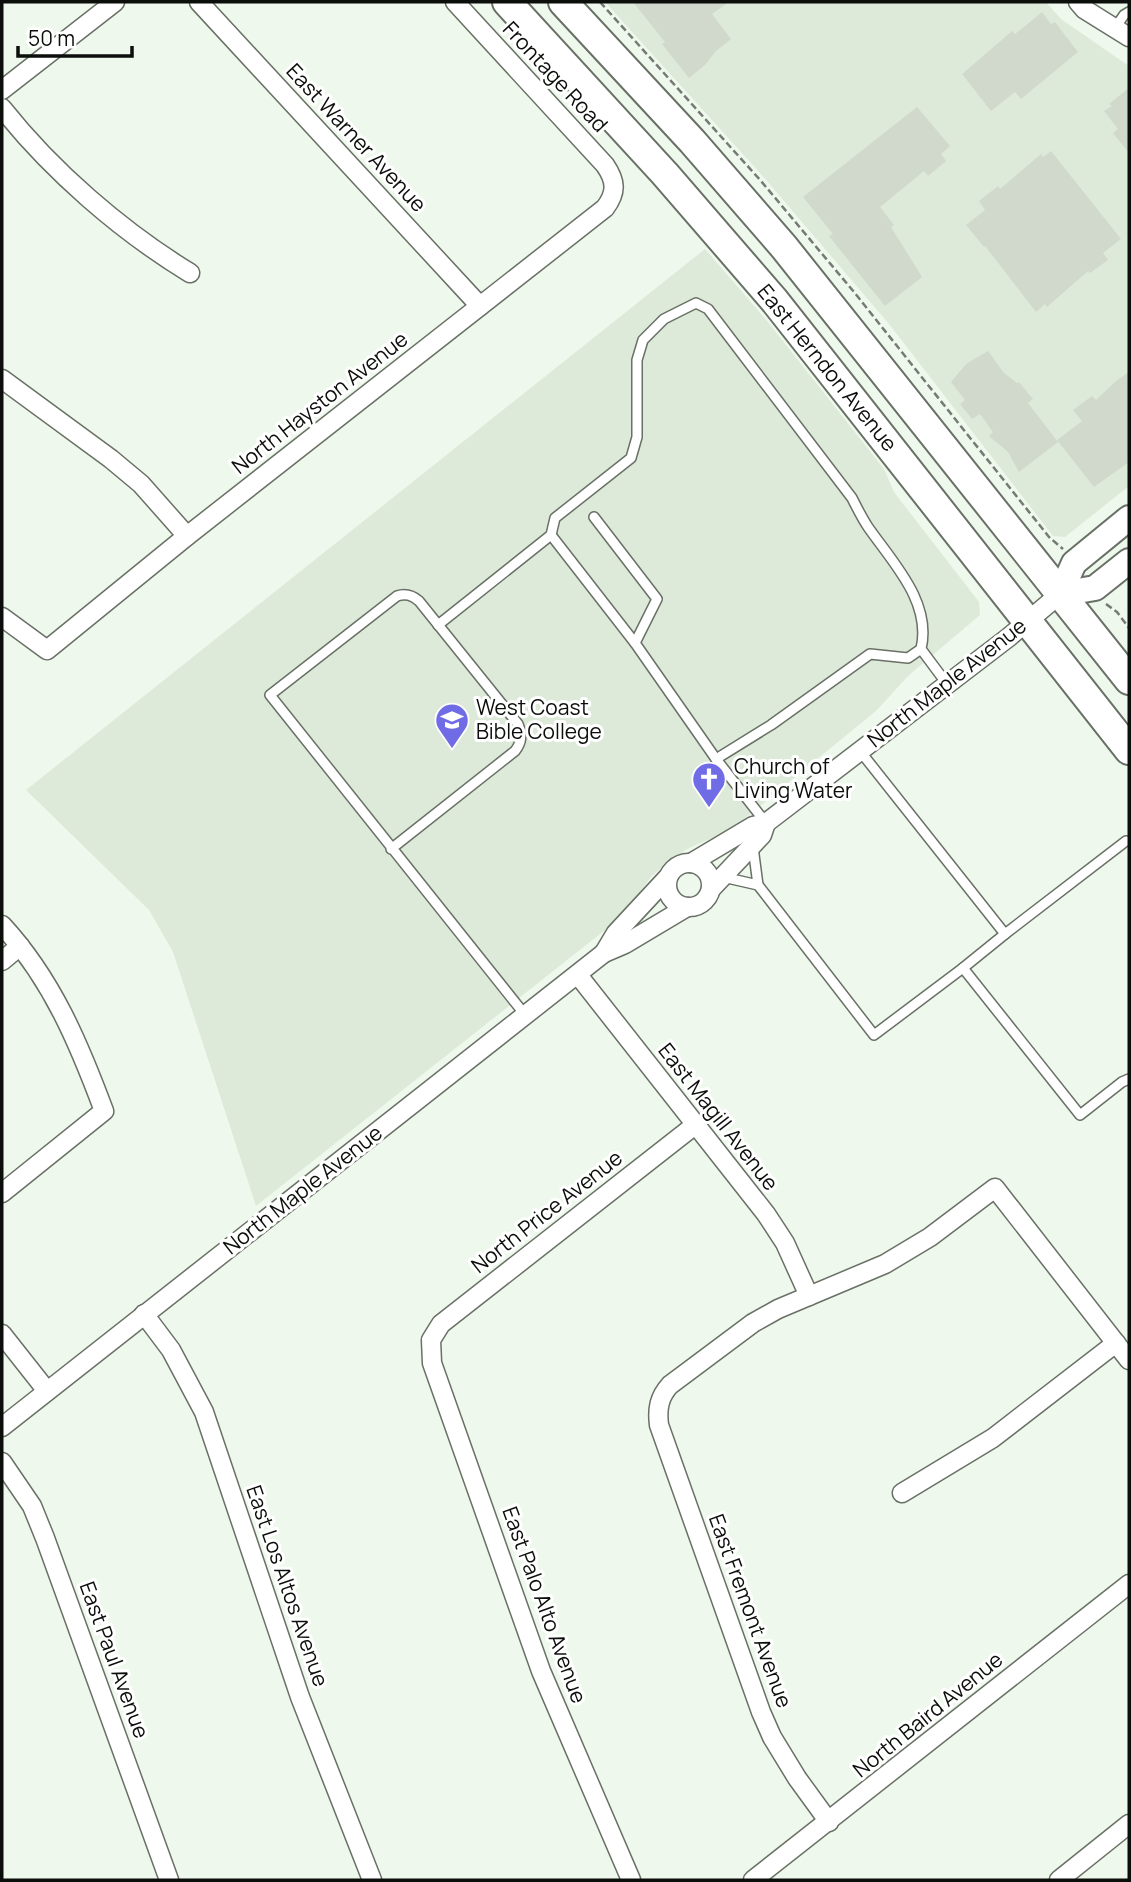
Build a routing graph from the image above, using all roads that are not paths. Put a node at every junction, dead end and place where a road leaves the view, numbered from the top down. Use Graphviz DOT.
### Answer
graph roads {
  1 [pos="115,2"];
  2 [pos="199,2"];
  3 [pos="455,2"];
  4 [pos="507,2"];
  5 [pos="563,2"];
  6 [pos="1078,2"];
  7 [pos="1127,2"];
  8 [pos="1124,23"];
  9 [pos="2,90"];
  10 [pos="2,108"];
  11 [pos="615,188"];
  12 [pos="190,273"];
  13 [pos="480,306"];
  14 [pos="2,379"];
  15 [pos="594,517"];
  16 [pos="1129,518"];
  17 [pos="551,535"];
  18 [pos="187,537"];
  19 [pos="1129,561"];
  20 [pos="1060,594"];
  21 [pos="2,617"];
  22 [pos="1029,620"];
  23 [pos="438,625"];
  24 [pos="635,643"];
  25 [pos="921,649"];
  26 [pos="1129,680"];
  27 [pos="947,684"];
  28 [pos="860,751"];
  29 [pos="1129,751"];
  30 [pos="716,759"];
  31 [pos="766,823"];
  32 [pos="1126,841"];
  33 [pos="753,844"];
  34 [pos="391,849"];
  35 [pos="691,863"];
  36 [pos="668,877"];
  37 [pos="716,883"];
  38 [pos="758,885"];
  39 [pos="687,907"];
  40 [pos="2,925"];
  41 [pos="1005,934"];
  42 [pos="20,946"];
  43 [pos="604,953"];
  44 [pos="2,961"];
  45 [pos="963,968"];
  46 [pos="578,975"];
  47 [pos="526,1016"];
  48 [pos="1129,1079"];
  49 [pos="695,1125"];
  50 [pos="2,1193"];
  51 [pos="808,1296"];
  52 [pos="144,1314"];
  53 [pos="2,1334"];
  54 [pos="431,1340"];
  55 [pos="1116,1343"];
  56 [pos="1129,1360"];
  57 [pos="47,1391"];
  58 [pos="2,1427"];
  59 [pos="2,1462"];
  60 [pos="902,1493"];
  61 [pos="1129,1584"];
  62 [pos="830,1822"];
  63 [pos="1129,1824"];
  64 [pos="169,1880"];
  65 [pos="372,1880"];
  66 [pos="631,1880"];
  67 [pos="753,1880"];
  68 [pos="1059,1880"];
  1 -- 9 [label="street"];
  2 -- 13 [label="street, East Warner Avenue"];
  3 -- 11 [label="street, Frontage Road"];
  4 -- 22 [label="main road, East Herndon Avenue"];
  5 -- 20 [label="main road, East Herndon Avenue"];
  6 -- 8 [label="street"];
  7 -- 8 [label="lane"];
  10 -- 12 [label="street"];
  11 -- 13 [label="street, North Hayston Avenue"];
  13 -- 18 [label="street, North Hayston Avenue"];
  14 -- 18 [label="street"];
  15 -- 24 [label="lane"];
  16 -- 20 [label="street, North Maple Avenue"];
  17 -- 23 [label="lane"];
  17 -- 24 [label="lane"];
  17 -- 25 [label="lane"];
  18 -- 21 [label="street, North Hayston Avenue"];
  19 -- 20 [label="street"];
  20 -- 22 [label="street, North Maple Avenue"];
  20 -- 26 [label="main road, East Herndon Avenue"];
  22 -- 27 [label="street, North Maple Avenue"];
  22 -- 29 [label="main road, East Herndon Avenue"];
  23 -- 34 [label="lane"];
  23 -- 34 [label="lane"];
  24 -- 30 [label="lane"];
  25 -- 27 [label="lane"];
  25 -- 30 [label="lane"];
  27 -- 28 [label="street, North Maple Avenue"];
  28 -- 31 [label="street, North Maple Avenue"];
  28 -- 41 [label="lane"];
  30 -- 31 [label="lane"];
  31 -- 33 [label="street, North Maple Avenue"];
  31 -- 35 [label="street, North Maple Avenue"];
  32 -- 41 [label="lane"];
  33 -- 37 [label="street, North Maple Avenue"];
  33 -- 38 [label="lane"];
  34 -- 47 [label="lane"];
  35 -- 36 [label="street, North Maple Avenue"];
  35 -- 37 [label="street"];
  36 -- 39 [label="street"];
  36 -- 43 [label="street, North Maple Avenue"];
  37 -- 38 [label="lane"];
  37 -- 39 [label="street, North Maple Avenue"];
  38 -- 45 [label="lane"];
  39 -- 43 [label="street, North Maple Avenue"];
  40 -- 42 [label="street"];
  41 -- 45 [label="lane"];
  42 -- 44 [label="street"];
  42 -- 50 [label="street"];
  43 -- 46 [label="street, North Maple Avenue"];
  45 -- 48 [label="lane"];
  46 -- 47 [label="street, North Maple Avenue"];
  46 -- 49 [label="street, East Magill Avenue"];
  47 -- 52 [label="street, North Maple Avenue"];
  49 -- 51 [label="street, East Magill Avenue"];
  49 -- 54 [label="street, North Price Avenue"];
  51 -- 55 [label="street"];
  51 -- 62 [label="street, East Fremont Avenue"];
  52 -- 57 [label="street, North Maple Avenue"];
  52 -- 65 [label="street, East Los Altos Avenue"];
  53 -- 57 [label="street"];
  54 -- 66 [label="street, East Palo Alto Avenue"];
  55 -- 56 [label="street"];
  55 -- 60 [label="street"];
  57 -- 58 [label="street, North Maple Avenue"];
  59 -- 64 [label="street, East Paul Avenue"];
  61 -- 62 [label="street, North Baird Avenue"];
  62 -- 67 [label="street, North Baird Avenue"];
  63 -- 68 [label="street"];
}
